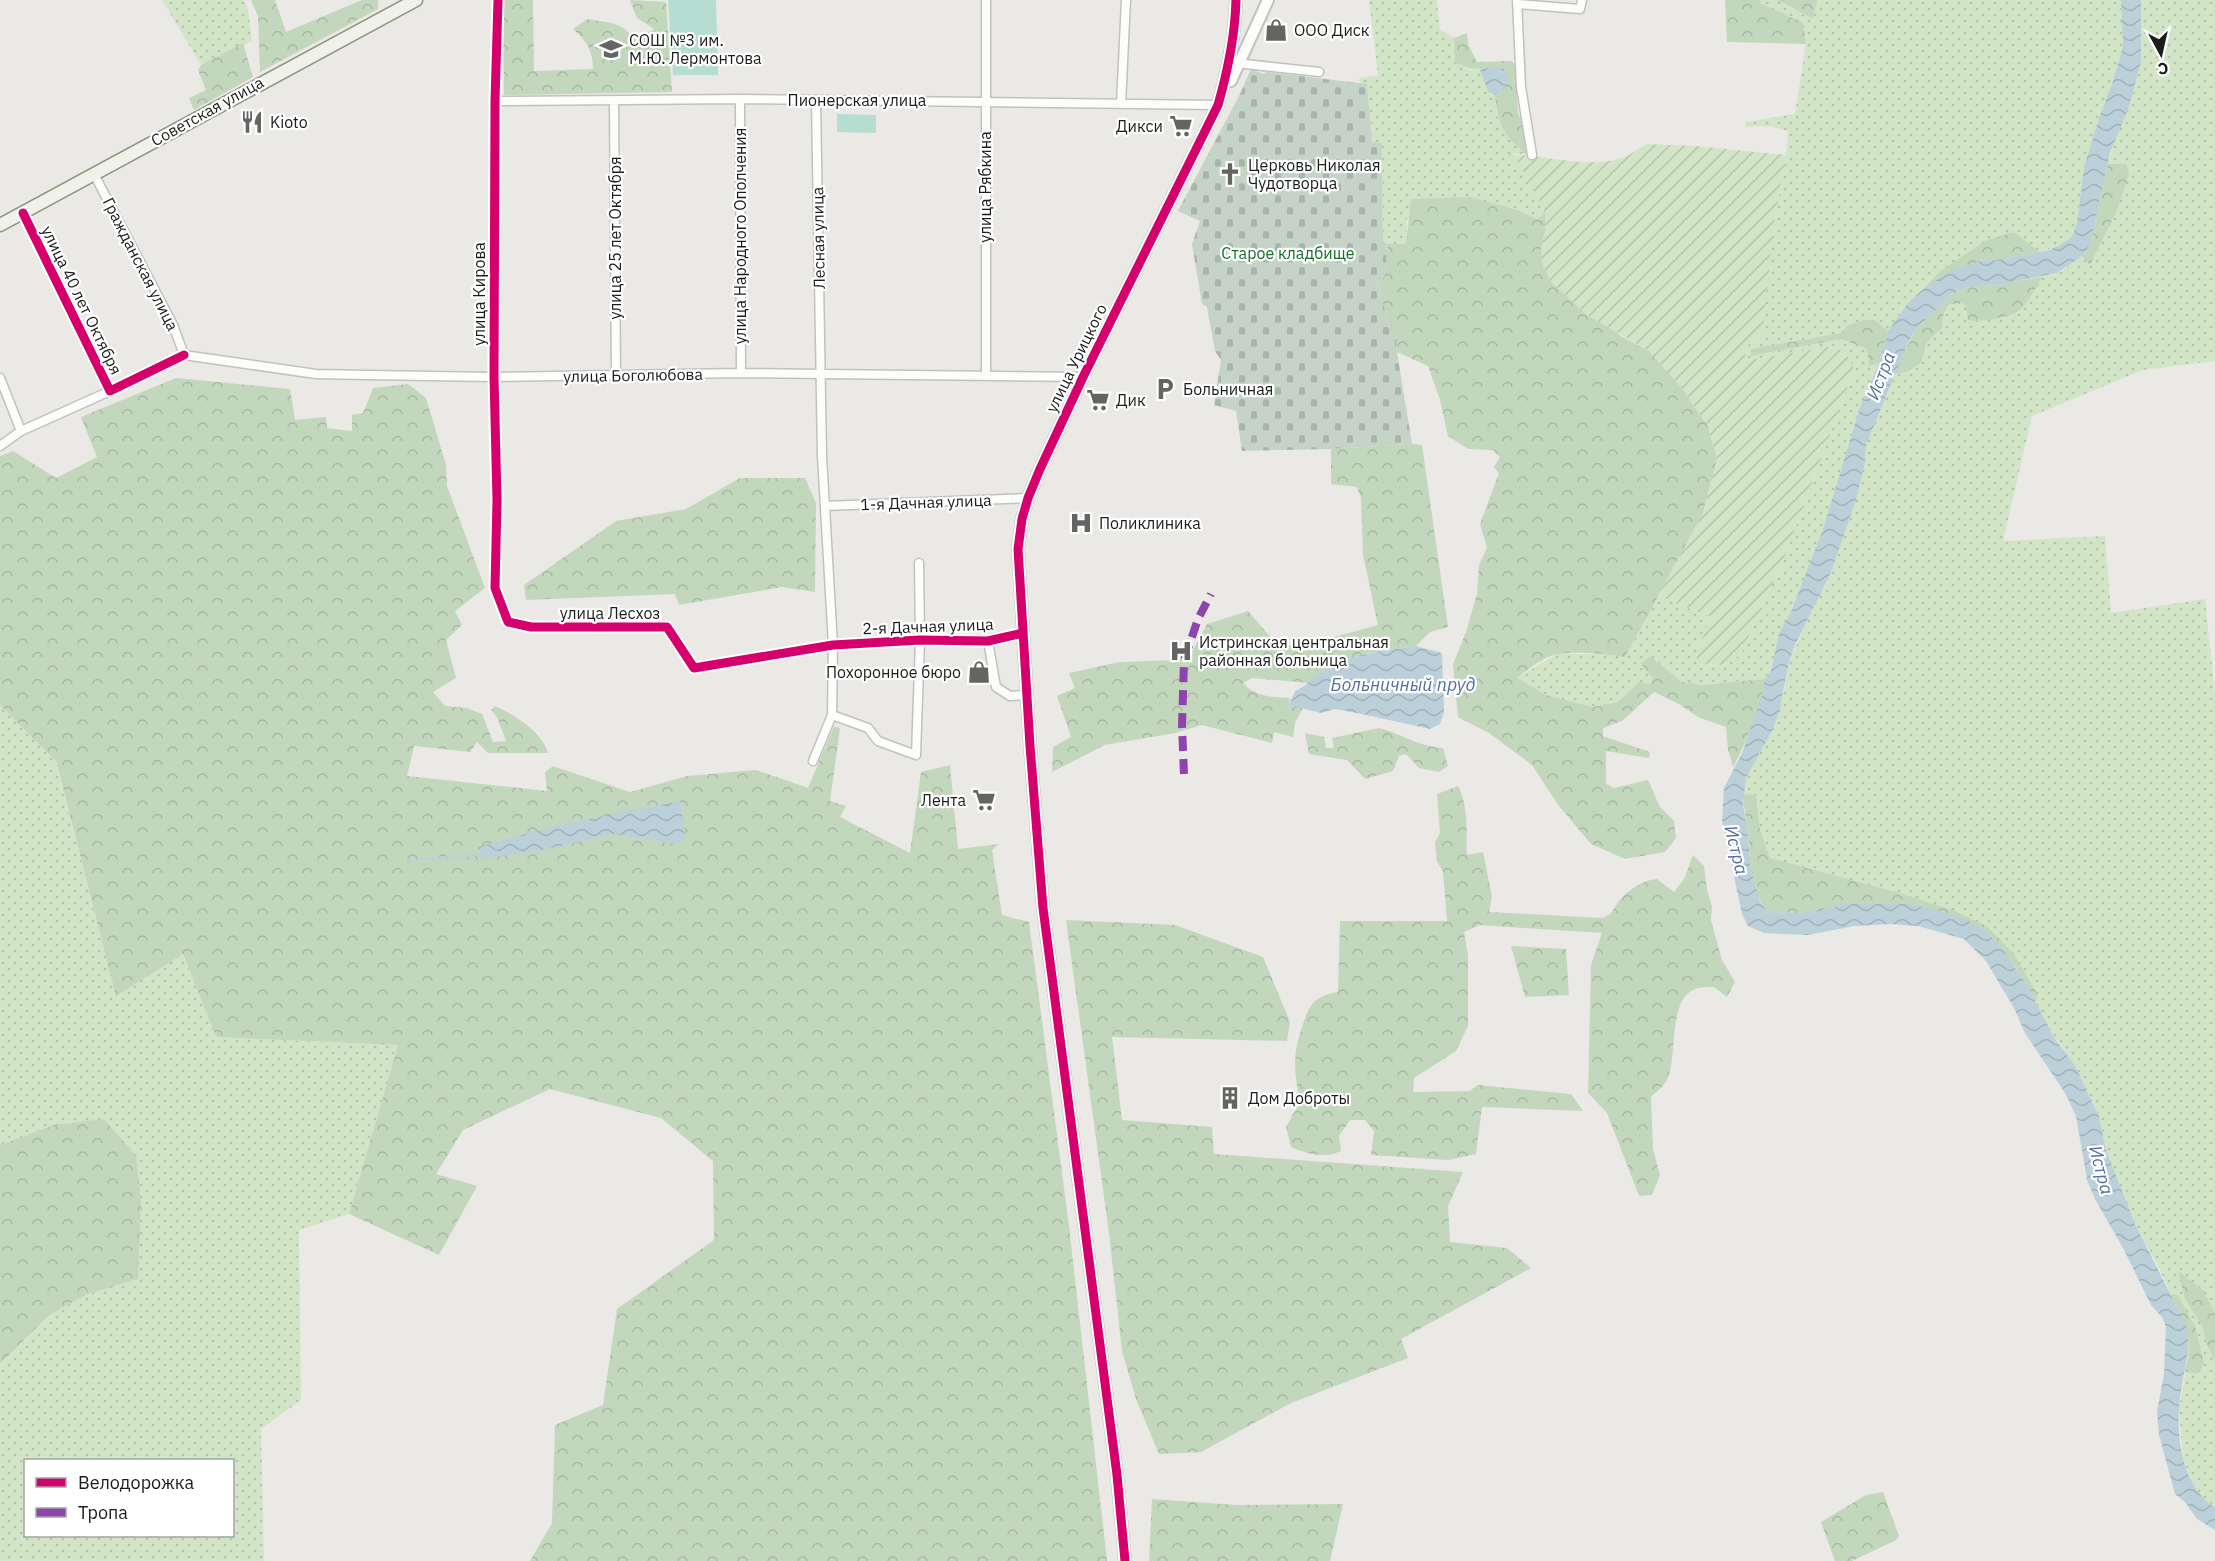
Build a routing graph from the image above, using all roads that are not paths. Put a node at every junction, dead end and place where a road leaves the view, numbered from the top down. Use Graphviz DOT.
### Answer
graph roads {
  1 [pos="416,0"];
  2 [pos="498,0"];
  3 [pos="986,0"];
  4 [pos="1126,0"];
  5 [pos="1236,0"];
  6 [pos="1268,0"];
  7 [pos="1582,0"];
  8 [pos="1517,2"];
  9 [pos="1235,30"];
  10 [pos="1249,41"];
  11 [pos="1235,62"];
  12 [pos="1318,72"];
  13 [pos="740,99"];
  14 [pos="495,101"];
  15 [pos="614,101"];
  16 [pos="816,101"];
  17 [pos="985,101"];
  18 [pos="1121,104"];
  19 [pos="1218,105"];
  20 [pos="1532,154"];
  21 [pos="94,174"];
  22 [pos="23,213"];
  23 [pos="0,225"];
  24 [pos="184,355"];
  25 [pos="741,373"];
  26 [pos="821,375"];
  27 [pos="986,375"];
  28 [pos="616,376"];
  29 [pos="494,377"];
  30 [pos="1083,377"];
  31 [pos="0,378"];
  32 [pos="110,391"];
  33 [pos="21,431"];
  34 [pos="0,446"];
  35 [pos="1028,498"];
  36 [pos="825,506"];
  37 [pos="919,563"];
  38 [pos="495,588"];
  39 [pos="1023,633"];
  40 [pos="920,640"];
  41 [pos="988,641"];
  42 [pos="833,645"];
  43 [pos="1026,695"];
  44 [pos="832,715"];
  45 [pos="813,761"];
  46 [pos="1125,1561"];
  1 -- 21 [label="main road, Советская улица"];
  2 -- 14 [label="street, улица Кирова"];
  3 -- 17 [label="street, улица Рябкина"];
  4 -- 18 [label="street"];
  5 -- 9 [label="street"];
  6 -- 10 [label="street, улица Урицкого"];
  7 -- 8 [label="street"];
  8 -- 20 [label="street"];
  9 -- 10 [label="street"];
  9 -- 11 [label="street"];
  10 -- 11 [label="street, улица Урицкого"];
  11 -- 12 [label="street"];
  11 -- 19 [label="street, улица Урицкого"];
  13 -- 15 [label="street, Пионерская улица"];
  13 -- 16 [label="street, Пионерская улица"];
  13 -- 25 [label="street, улица Народного Ополчения"];
  14 -- 15 [label="street, Пионерская улица"];
  14 -- 29 [label="street, улица Кирова"];
  15 -- 28 [label="street, улица 25 лет Октября"];
  16 -- 17 [label="street, Пионерская улица"];
  16 -- 26 [label="street, Лесная улица"];
  17 -- 18 [label="street, Пионерская улица"];
  17 -- 27 [label="street, улица Рябкина"];
  18 -- 19 [label="street, Пионерская улица"];
  19 -- 30 [label="street, улица Урицкого"];
  21 -- 22 [label="main road, Советская улица"];
  21 -- 24 [label="street, Гражданская улица"];
  22 -- 23 [label="main road, Советская улица"];
  22 -- 32 [label="street, улица 40 лет Октября"];
  24 -- 29 [label="street, улица Боголюбова"];
  24 -- 32 [label="street, улица 40 лет Октября"];
  25 -- 26 [label="street, улица Боголюбова"];
  25 -- 28 [label="street, улица Боголюбова"];
  26 -- 27 [label="street, улица Боголюбова"];
  26 -- 36 [label="street, Лесная улица"];
  27 -- 30 [label="street, улица Боголюбова"];
  28 -- 29 [label="street, улица Боголюбова"];
  29 -- 38 [label="street, улица Кирова"];
  30 -- 35 [label="street, улица Урицкого"];
  31 -- 33 [label="street"];
  32 -- 33 [label="street"];
  33 -- 34 [label="street"];
  35 -- 36 [label="street, 1-я Дачная улица"];
  35 -- 39 [label="street, улица Урицкого"];
  36 -- 42 [label="street, Лесная улица"];
  37 -- 40 [label="street"];
  38 -- 42 [label="street, улица Лесхоз"];
  39 -- 41 [label="street, 2-я Дачная улица"];
  39 -- 43 [label="street, улица Урицкого"];
  40 -- 41 [label="street, 2-я Дачная улица"];
  40 -- 42 [label="street, 2-я Дачная улица"];
  40 -- 44 [label="street"];
  41 -- 43 [label="street"];
  42 -- 44 [label="street, Лесная улица"];
  43 -- 46 [label="street, улица Урицкого"];
  44 -- 45 [label="street"];
}
